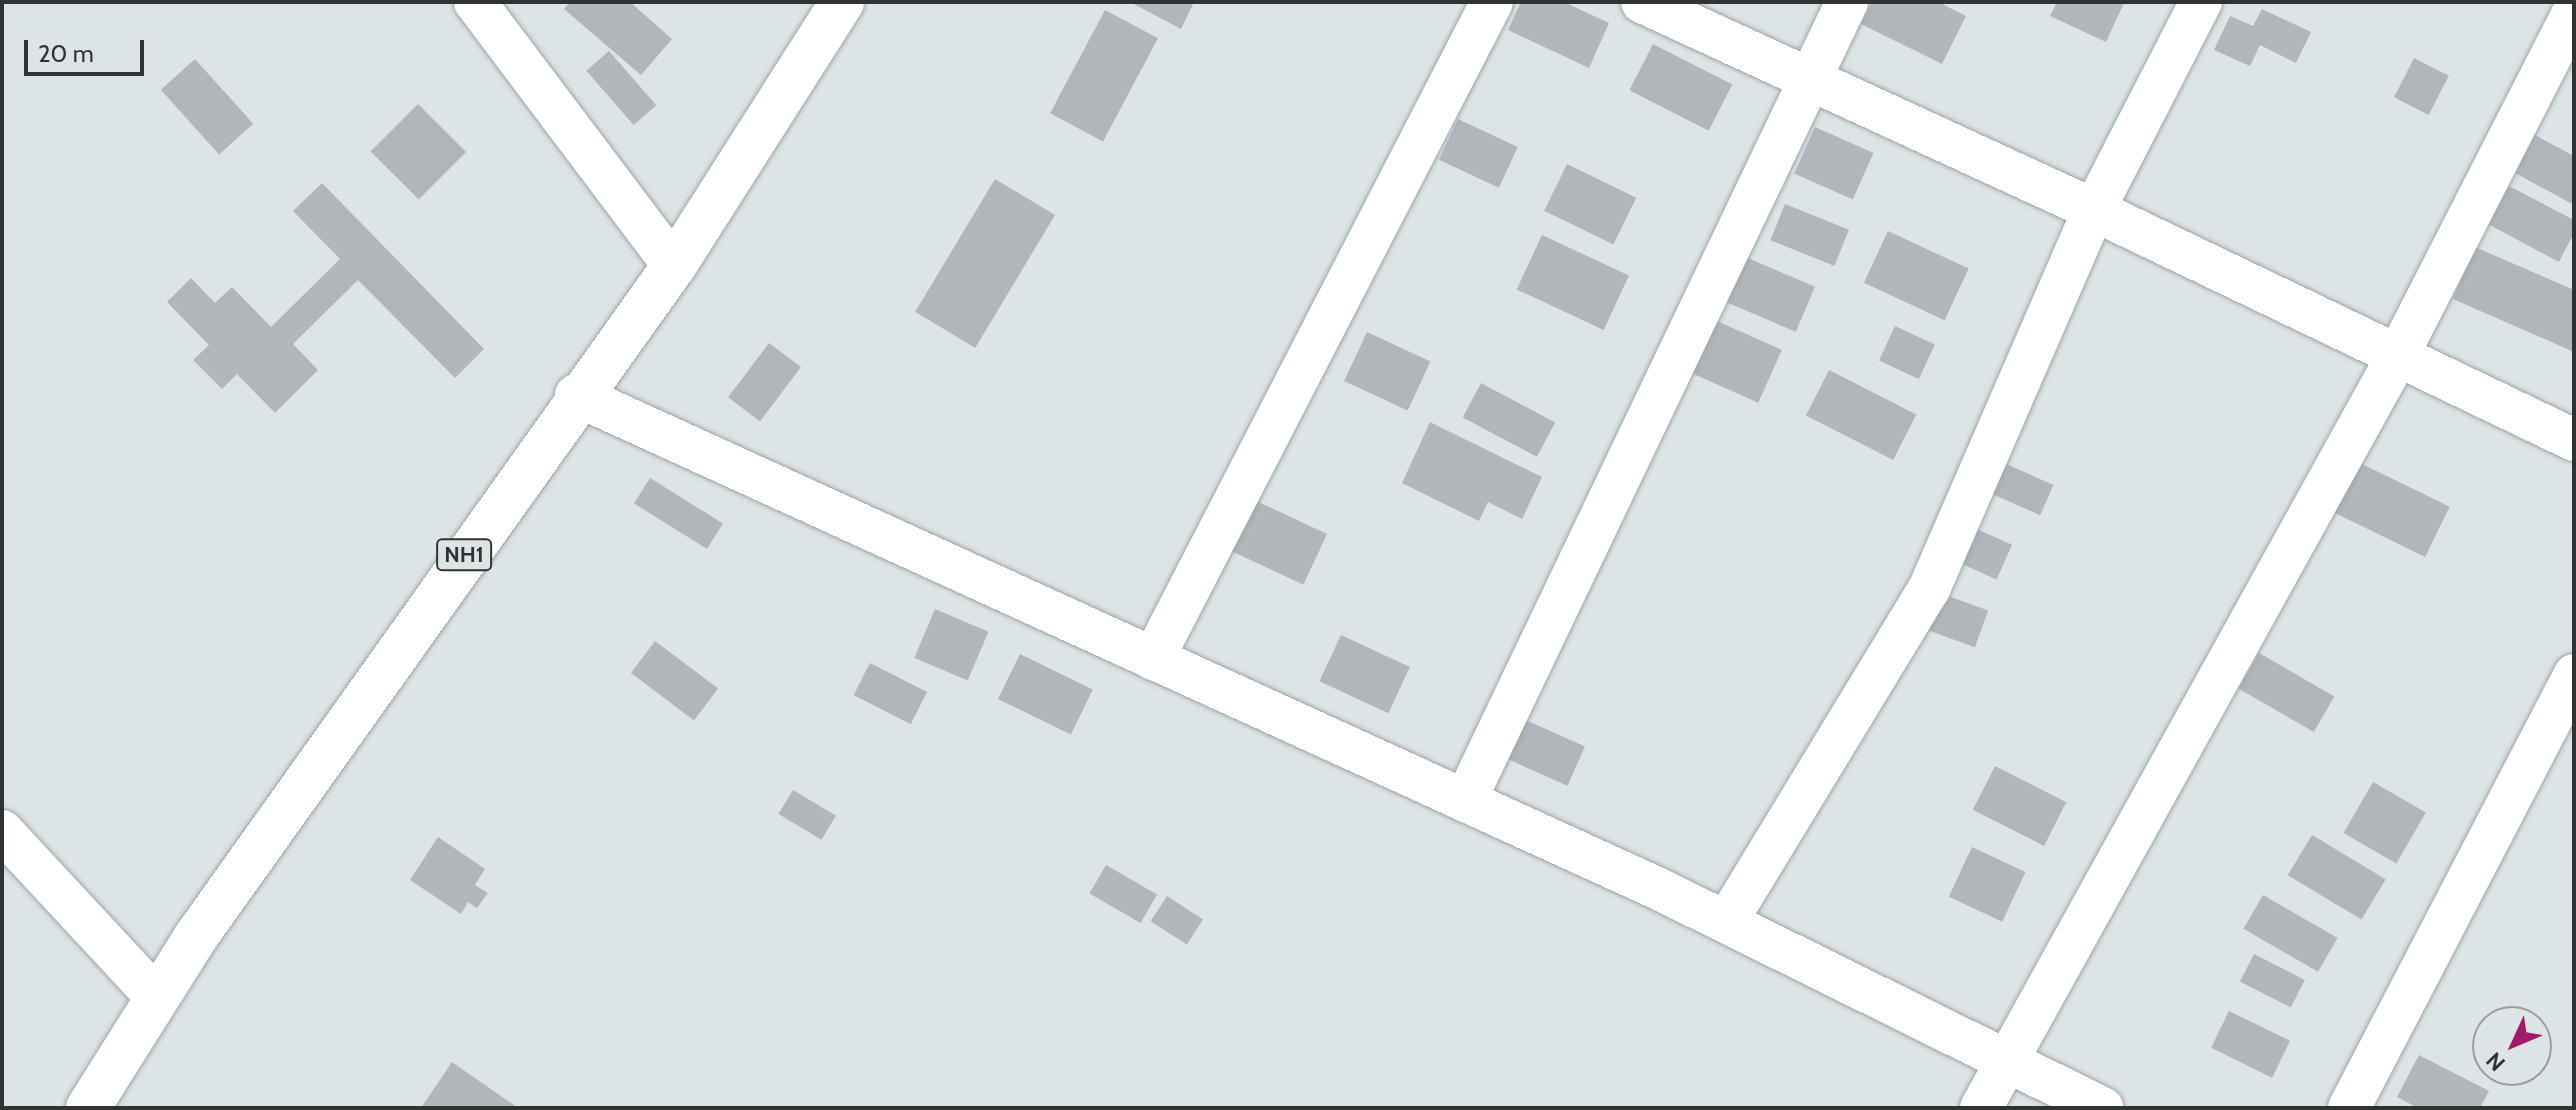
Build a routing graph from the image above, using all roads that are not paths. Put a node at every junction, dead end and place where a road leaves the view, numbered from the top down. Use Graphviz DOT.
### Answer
graph roads {
  1 [pos="475,2"];
  2 [pos="842,2"];
  3 [pos="1492,2"];
  4 [pos="1642,2"];
  5 [pos="1847,2"];
  6 [pos="2201,2"];
  7 [pos="2574,11"];
  8 [pos="1809,80"];
  9 [pos="2094,210"];
  10 [pos="674,266"];
  11 [pos="2397,357"];
  12 [pos="576,395"];
  13 [pos="2574,440"];
  14 [pos="1153,659"];
  15 [pos="2574,675"];
  16 [pos="1465,801"];
  17 [pos="2,832"];
  18 [pos="1727,921"];
  19 [pos="157,998"];
  20 [pos="2006,1060"];
  21 [pos="88,1108"];
  22 [pos="1981,1108"];
  23 [pos="2103,1108"];
  24 [pos="2349,1108"];
  1 -- 10 [label="street"];
  2 -- 10 [label="highway, NH1"];
  3 -- 14 [label="street"];
  4 -- 8 [label="street"];
  5 -- 8 [label="street"];
  6 -- 9 [label="street"];
  7 -- 11 [label="street"];
  8 -- 9 [label="street"];
  8 -- 16 [label="street"];
  9 -- 11 [label="street"];
  9 -- 18 [label="street"];
  10 -- 12 [label="highway, NH1"];
  11 -- 13 [label="street"];
  11 -- 20 [label="street"];
  12 -- 14 [label="street"];
  12 -- 19 [label="highway, NH1"];
  14 -- 16 [label="street"];
  15 -- 24 [label="street"];
  16 -- 18 [label="street"];
  17 -- 19 [label="street"];
  18 -- 20 [label="street"];
  19 -- 21 [label="highway, NH1"];
  20 -- 22 [label="street"];
  20 -- 23 [label="street"];
}
